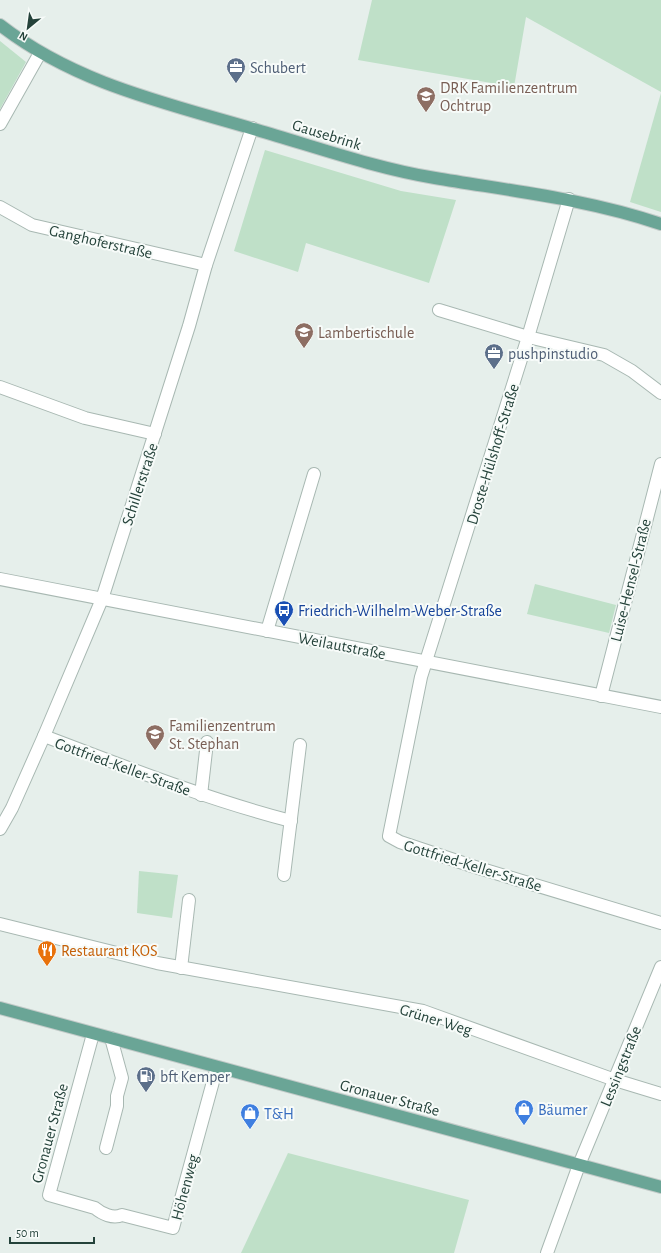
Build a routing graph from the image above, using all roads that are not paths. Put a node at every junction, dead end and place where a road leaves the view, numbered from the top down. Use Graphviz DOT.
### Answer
graph roads {
  1 [pos="0,25"];
  2 [pos="40,53"];
  3 [pos="0,124"];
  4 [pos="252,128"];
  5 [pos="569,199"];
  6 [pos="0,207"];
  7 [pos="661,224"];
  8 [pos="206,265"];
  9 [pos="438,310"];
  10 [pos="528,337"];
  11 [pos="0,387"];
  12 [pos="661,393"];
  13 [pos="155,434"];
  14 [pos="661,464"];
  15 [pos="314,474"];
  16 [pos="0,579"];
  17 [pos="102,599"];
  18 [pos="267,631"];
  19 [pos="426,662"];
  20 [pos="601,696"];
  21 [pos="661,707"];
  22 [pos="44,736"];
  23 [pos="207,742"];
  24 [pos="300,745"];
  25 [pos="202,795"];
  26 [pos="290,821"];
  27 [pos="0,829"];
  28 [pos="284,875"];
  29 [pos="189,900"];
  30 [pos="661,923"];
  31 [pos="0,924"];
  32 [pos="661,967"];
  33 [pos="181,968"];
  34 [pos="0,1008"];
  35 [pos="93,1034"];
  36 [pos="111,1038"];
  37 [pos="217,1067"];
  38 [pos="614,1080"];
  39 [pos="661,1094"];
  40 [pos="106,1148"];
  41 [pos="579,1165"];
  42 [pos="661,1187"];
  43 [pos="49,1195"];
  44 [pos="547,1253"];
  1 -- 2 [label="main road, Gausebrink"];
  2 -- 3 [label="street"];
  2 -- 4 [label="main road, Gausebrink"];
  4 -- 5 [label="main road, Gausebrink"];
  4 -- 8 [label="street, Schillerstraße"];
  5 -- 7 [label="main road, Gausebrink"];
  5 -- 10 [label="street, Droste-Hülshoff-Straße"];
  6 -- 8 [label="street, Ganghoferstraße"];
  8 -- 13 [label="street, Schillerstraße"];
  9 -- 10 [label="street"];
  10 -- 12 [label="street"];
  10 -- 19 [label="street, Droste-Hülshoff-Straße"];
  11 -- 13 [label="street"];
  13 -- 17 [label="street, Schillerstraße"];
  14 -- 20 [label="street, Luise-Hensel-Straße"];
  15 -- 18 [label="street"];
  16 -- 17 [label="street, Weilautstraße"];
  17 -- 18 [label="street, Weilautstraße"];
  17 -- 22 [label="street, Schillerstraße"];
  18 -- 19 [label="street, Weilautstraße"];
  19 -- 20 [label="street, Weilautstraße"];
  19 -- 30 [label="street, Gottfried-Keller-Straße"];
  20 -- 21 [label="street, Weilautstraße"];
  22 -- 25 [label="street, Gottfried-Keller-Straße"];
  22 -- 27 [label="street, Schillerstraße"];
  23 -- 25 [label="street, Gottfried-Keller-Straße"];
  24 -- 26 [label="street"];
  25 -- 26 [label="street, Gottfried-Keller-Straße"];
  26 -- 28 [label="street"];
  29 -- 33 [label="street"];
  31 -- 33 [label="street, Grüner Weg"];
  32 -- 38 [label="street, Lessingstraße"];
  33 -- 38 [label="street, Grüner Weg"];
  34 -- 35 [label="main road, Gronauer Straße"];
  35 -- 36 [label="main road, Gronauer Straße"];
  35 -- 43 [label="street, Gronauer Straße"];
  36 -- 37 [label="main road, Gronauer Straße"];
  36 -- 40 [label="street"];
  37 -- 41 [label="main road, Gronauer Straße"];
  37 -- 43 [label="street, Höhenweg"];
  38 -- 39 [label="street, Grüner Weg"];
  38 -- 41 [label="street, Lessingstraße"];
  41 -- 42 [label="main road, Gronauer Straße"];
  41 -- 44 [label="street, Lessingstraße"];
}
